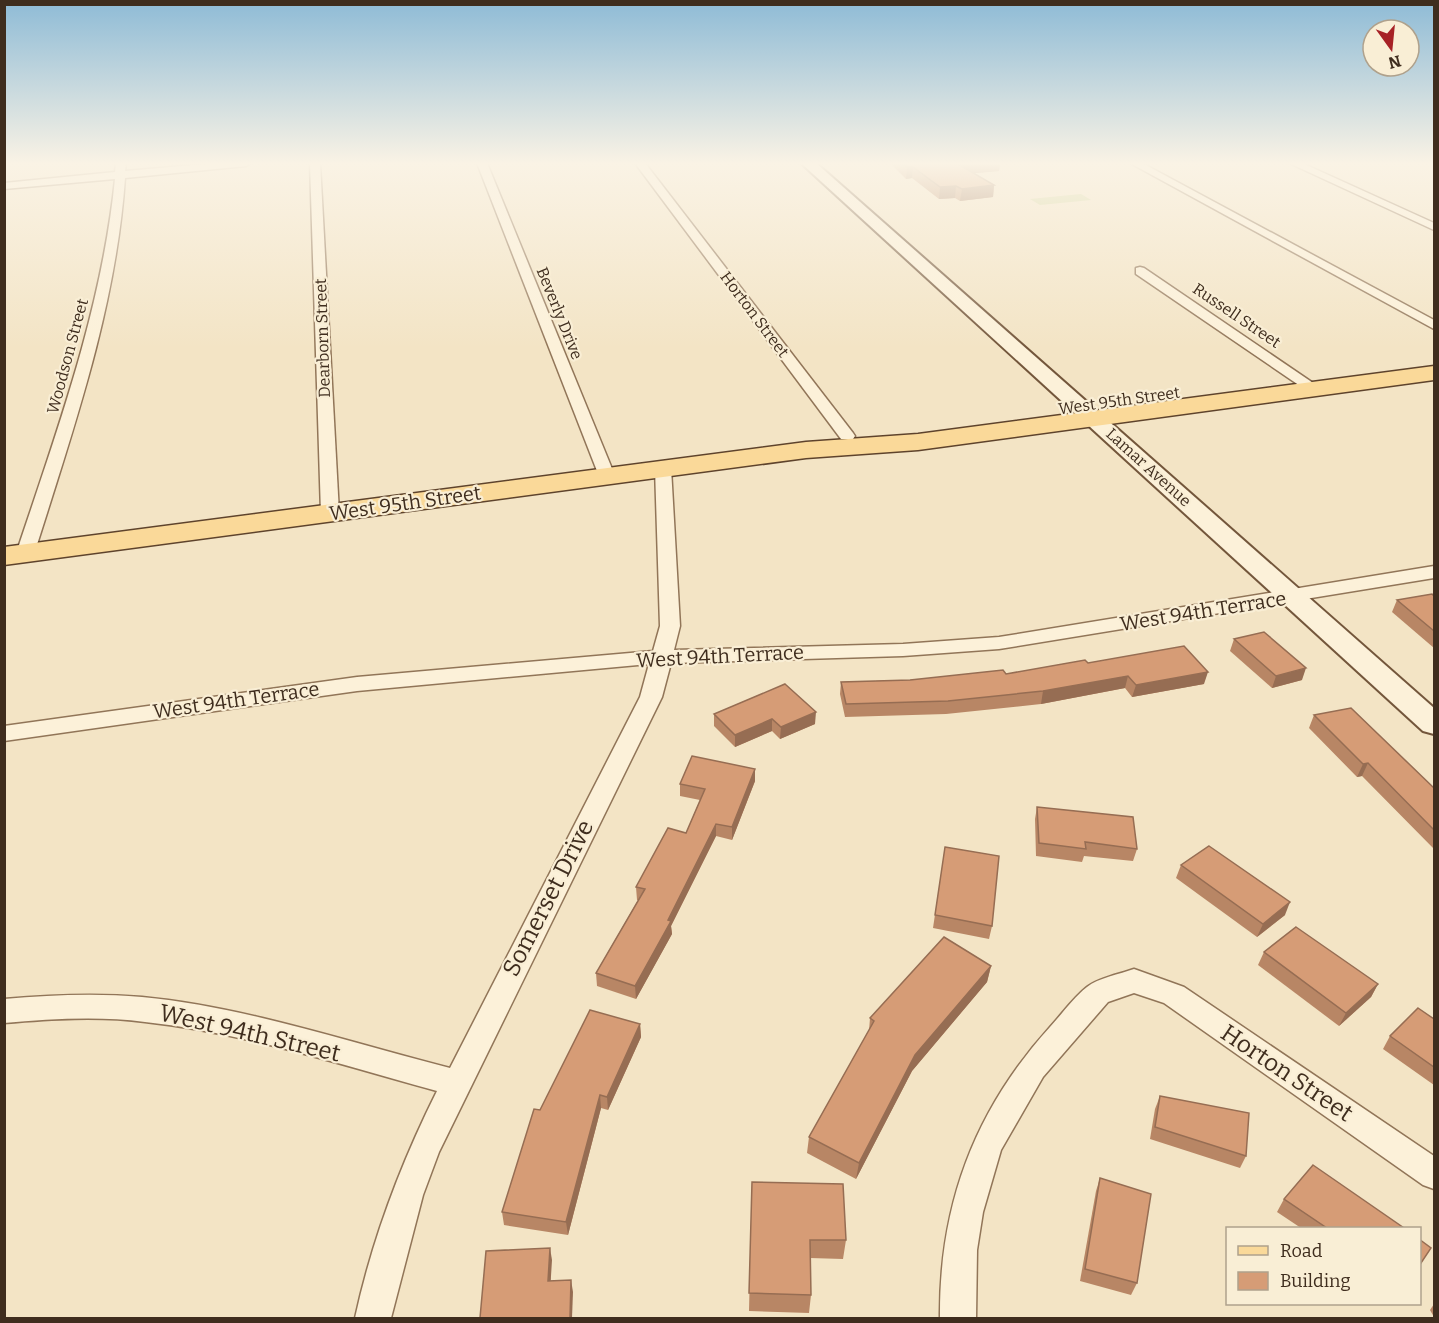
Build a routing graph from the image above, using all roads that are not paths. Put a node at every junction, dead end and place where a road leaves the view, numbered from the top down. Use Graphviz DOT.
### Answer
graph roads {
  1 [pos="115,225"];
  2 [pos="318,225"];
  3 [pos="507,225"];
  4 [pos="687,225"];
  5 [pos="877,225"];
  6 [pos="1249,225"];
  7 [pos="1140,271"];
  8 [pos="1434,325"];
  9 [pos="1434,358"];
  10 [pos="1434,373"];
  11 [pos="1304,383"];
  12 [pos="1088,412"];
  13 [pos="847,436"];
  14 [pos="806,450"];
  15 [pos="663,468"];
  16 [pos="607,476"];
  17 [pos="330,513"];
  18 [pos="15,555"];
  19 [pos="1434,572"];
  20 [pos="1293,596"];
  21 [pos="662,658"];
  22 [pos="1434,724"];
  23 [pos="4,734"];
  24 [pos="4,1011"];
  25 [pos="456,1083"];
  26 [pos="1434,1174"];
  27 [pos="373,1318"];
  28 [pos="958,1318"];
  1 -- 18 [label="street, Woodson Street"];
  2 -- 17 [label="street, Dearborn Street"];
  3 -- 16 [label="street, Beverly Drive"];
  4 -- 13 [label="street, Horton Street"];
  5 -- 12 [label="street, Lamar Avenue"];
  6 -- 8 [label="street"];
  7 -- 11 [label="street, Russell Street"];
  9 -- 11 [label="main road, West 95th Street"];
  10 -- 11 [label="main road, West 95th Street"];
  11 -- 12 [label="main road, West 95th Street"];
  12 -- 13 [label="main road, West 95th Street"];
  12 -- 14 [label="main road, West 95th Street"];
  12 -- 20 [label="street, Lamar Avenue"];
  13 -- 14 [label="main road, West 95th Street"];
  14 -- 15 [label="main road, West 95th Street"];
  15 -- 16 [label="main road, West 95th Street"];
  15 -- 21 [label="street, Somerset Drive"];
  16 -- 17 [label="main road, West 95th Street"];
  17 -- 18 [label="main road, West 95th Street"];
  19 -- 20 [label="street, West 94th Terrace"];
  20 -- 21 [label="street, West 94th Terrace"];
  20 -- 22 [label="street, Lamar Avenue"];
  21 -- 23 [label="street, West 94th Terrace"];
  21 -- 25 [label="street, Somerset Drive"];
  24 -- 25 [label="street, West 94th Street"];
  25 -- 27 [label="street, Somerset Drive"];
  26 -- 28 [label="street, Horton Street"];
}
